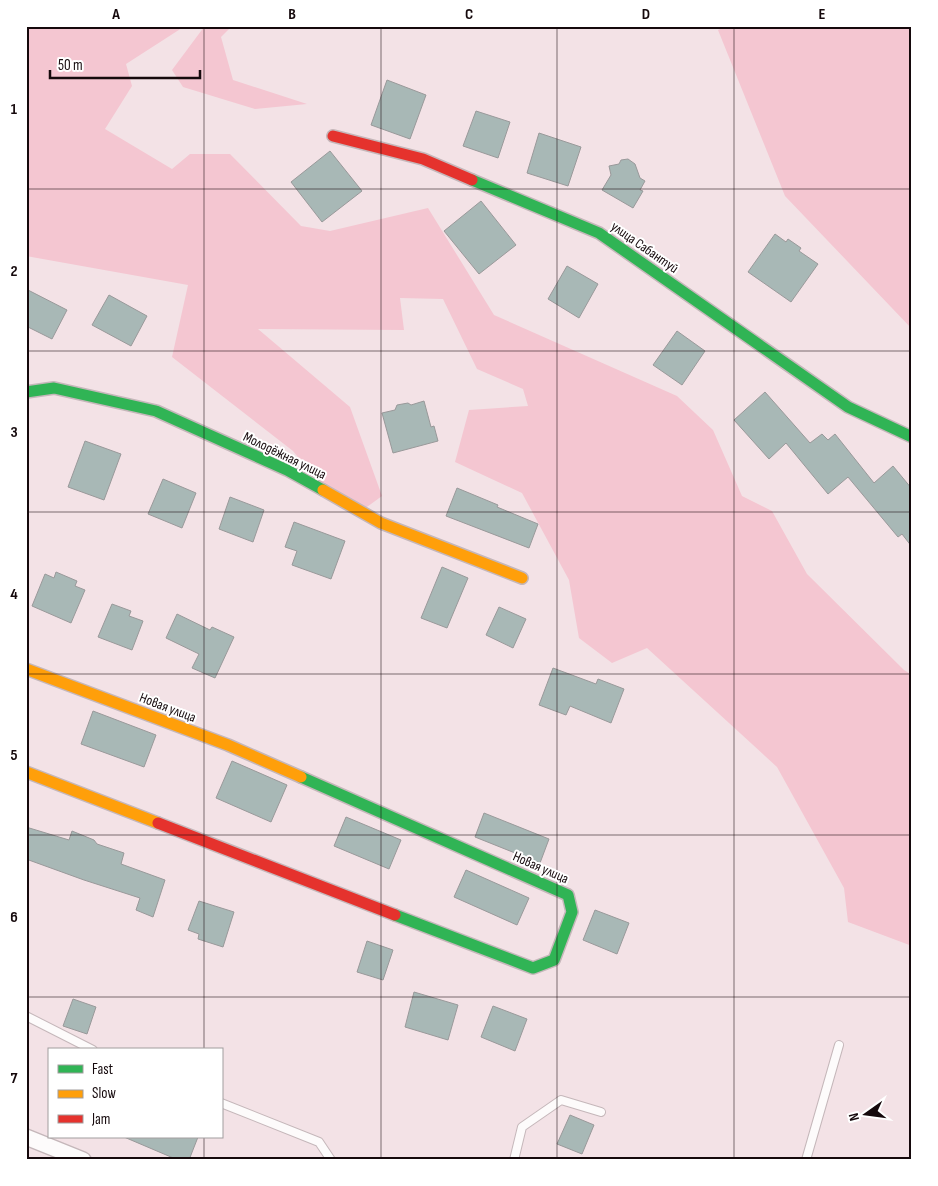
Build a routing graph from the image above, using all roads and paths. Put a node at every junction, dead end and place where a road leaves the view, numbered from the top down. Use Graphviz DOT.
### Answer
graph roads {
  1 [pos="333,136"];
  2 [pos="26,392"];
  3 [pos="912,437"];
  4 [pos="522,578"];
  5 [pos="26,669"];
  6 [pos="26,772"];
  7 [pos="26,1016"];
  8 [pos="839,1045"];
  9 [pos="89,1048"];
  10 [pos="222,1103"];
  11 [pos="601,1112"];
  12 [pos="26,1137"];
  13 [pos="83,1160"];
  14 [pos="331,1160"];
  15 [pos="514,1160"];
  16 [pos="806,1160"];
  1 -- 3 [label="street, улица Сабантуй"];
  2 -- 4 [label="street, Молодёжная улица"];
  5 -- 6 [label="street, Новая улица"];
  7 -- 9 [label="lane"];
  8 -- 16 [label="lane"];
  10 -- 14 [label="lane"];
  11 -- 15 [label="lane"];
  12 -- 13 [label="street"];
}
